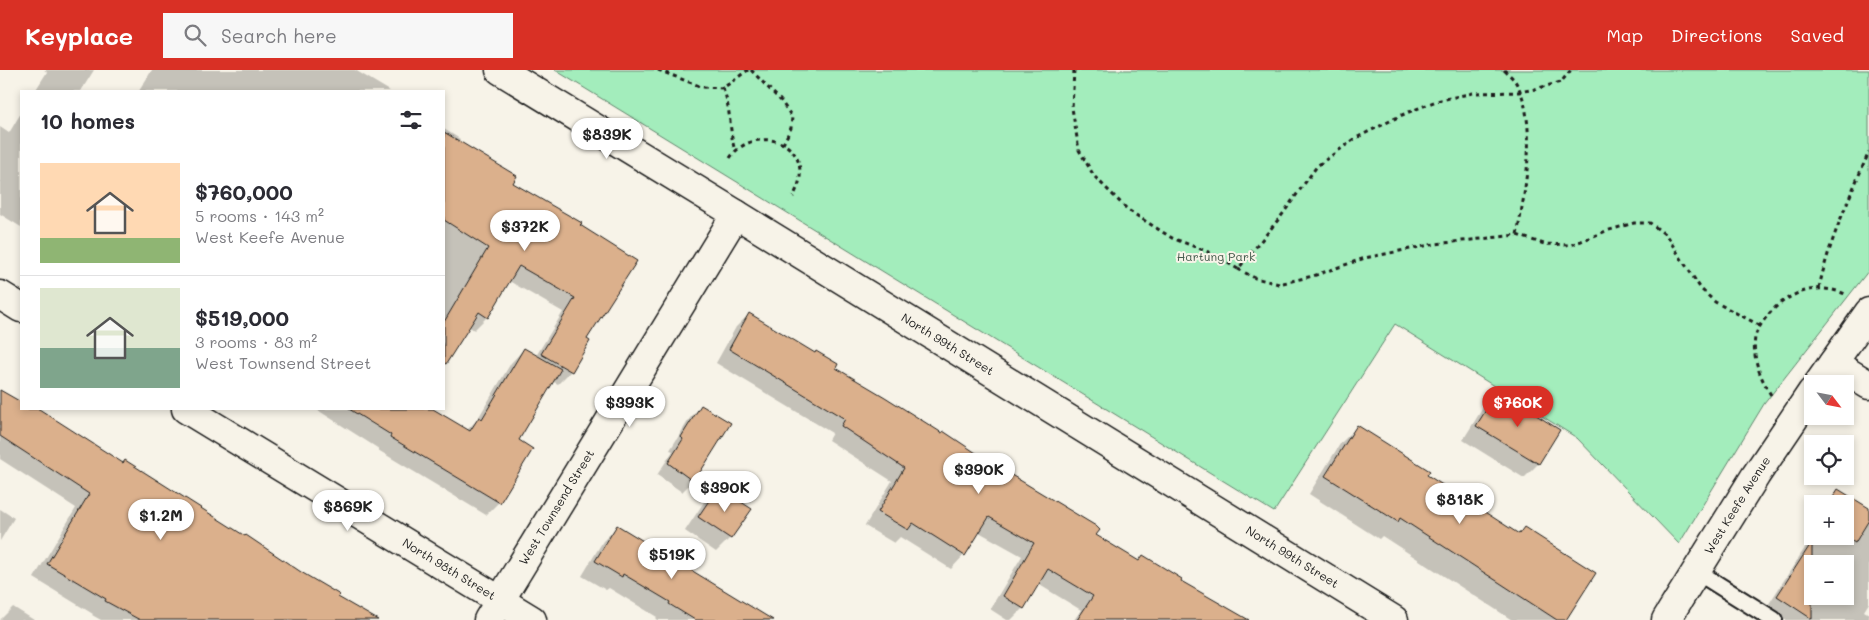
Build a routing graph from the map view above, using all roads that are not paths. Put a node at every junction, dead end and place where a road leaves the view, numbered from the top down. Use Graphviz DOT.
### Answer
graph roads {
  1 [pos="500,70"];
  2 [pos="736,214"];
  3 [pos="0,295"];
  4 [pos="20,307"];
  5 [pos="1869,312"];
  6 [pos="1826,373"];
  7 [pos="1869,385"];
  8 [pos="1804,404"];
  9 [pos="188,410"];
  10 [pos="1696,571"];
  11 [pos="494,610"];
  12 [pos="532,620"];
  13 [pos="1394,620"];
  14 [pos="1666,620"];
  15 [pos="1774,620"];
  1 -- 2 [label="street, North 99th Street"];
  2 -- 11 [label="street, West Townsend Street"];
  2 -- 13 [label="street, North 99th Street"];
  3 -- 4 [label="street"];
  5 -- 6 [label="street"];
  6 -- 7 [label="street"];
  8 -- 10 [label="street, West Keefe Avenue"];
  9 -- 11 [label="street, North 98th Street"];
  10 -- 14 [label="street, West Keefe Avenue"];
  10 -- 15 [label="lane"];
  11 -- 12 [label="street, North 98th Street"];
}
